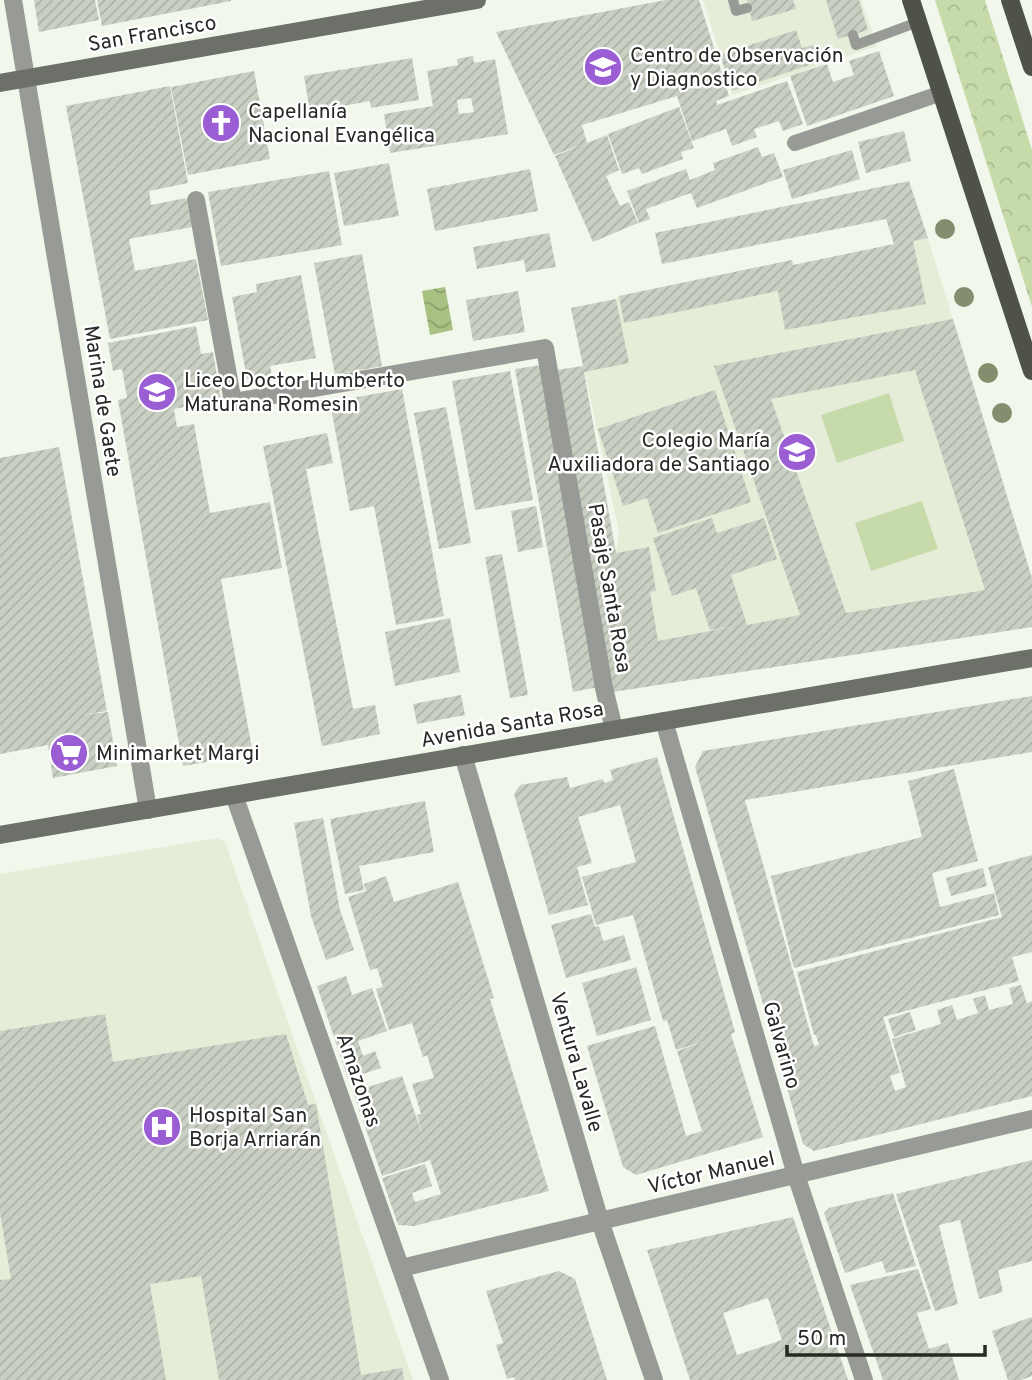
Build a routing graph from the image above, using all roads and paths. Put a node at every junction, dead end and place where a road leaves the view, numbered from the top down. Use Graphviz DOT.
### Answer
graph roads {
  1 [pos="13,0"];
  2 [pos="477,0"];
  3 [pos="733,0"];
  4 [pos="911,0"];
  5 [pos="1010,0"];
  6 [pos="747,8"];
  7 [pos="918,22"];
  8 [pos="853,35"];
  9 [pos="1031,63"];
  10 [pos="26,78"];
  11 [pos="0,83"];
  12 [pos="942,93"];
  13 [pos="795,143"];
  14 [pos="196,200"];
  15 [pos="1032,371"];
  16 [pos="1032,658"];
  17 [pos="664,721"];
  18 [pos="614,729"];
  19 [pos="463,755"];
  20 [pos="234,795"];
  21 [pos="148,810"];
  22 [pos="0,835"];
  23 [pos="1032,1119"];
  24 [pos="796,1175"];
  25 [pos="600,1221"];
  26 [pos="401,1268"];
  27 [pos="440,1380"];
  28 [pos="654,1380"];
  29 [pos="864,1380"];
  1 -- 10 [label="street, Marina de Gaete"];
  2 -- 10 [label="main road, San Francisco"];
  3 -- 6 [label="lane"];
  4 -- 7 [label="main road"];
  5 -- 9 [label="main road"];
  7 -- 8 [label="lane"];
  7 -- 12 [label="main road"];
  10 -- 11 [label="main road, San Francisco"];
  10 -- 21 [label="street, Marina de Gaete"];
  12 -- 13 [label="street"];
  12 -- 15 [label="main road"];
  14 -- 18 [label="street, Pasaje Santa Rosa"];
  16 -- 17 [label="main road, Avenida Santa Rosa"];
  17 -- 18 [label="main road, Avenida Santa Rosa"];
  17 -- 24 [label="street, Galvarino"];
  18 -- 19 [label="main road, Avenida Santa Rosa"];
  19 -- 20 [label="main road, Avenida Santa Rosa"];
  19 -- 25 [label="street, Ventura Lavalle"];
  20 -- 21 [label="main road, Avenida Santa Rosa"];
  20 -- 26 [label="street, Amazonas"];
  21 -- 22 [label="main road, Avenida Santa Rosa"];
  23 -- 24 [label="street, Víctor Manuel"];
  24 -- 25 [label="street, Víctor Manuel"];
  24 -- 29 [label="street, Galvarino"];
  25 -- 26 [label="street, Víctor Manuel"];
  25 -- 28 [label="street, Ventura Lavalle"];
  26 -- 27 [label="street, Amazonas"];
}
